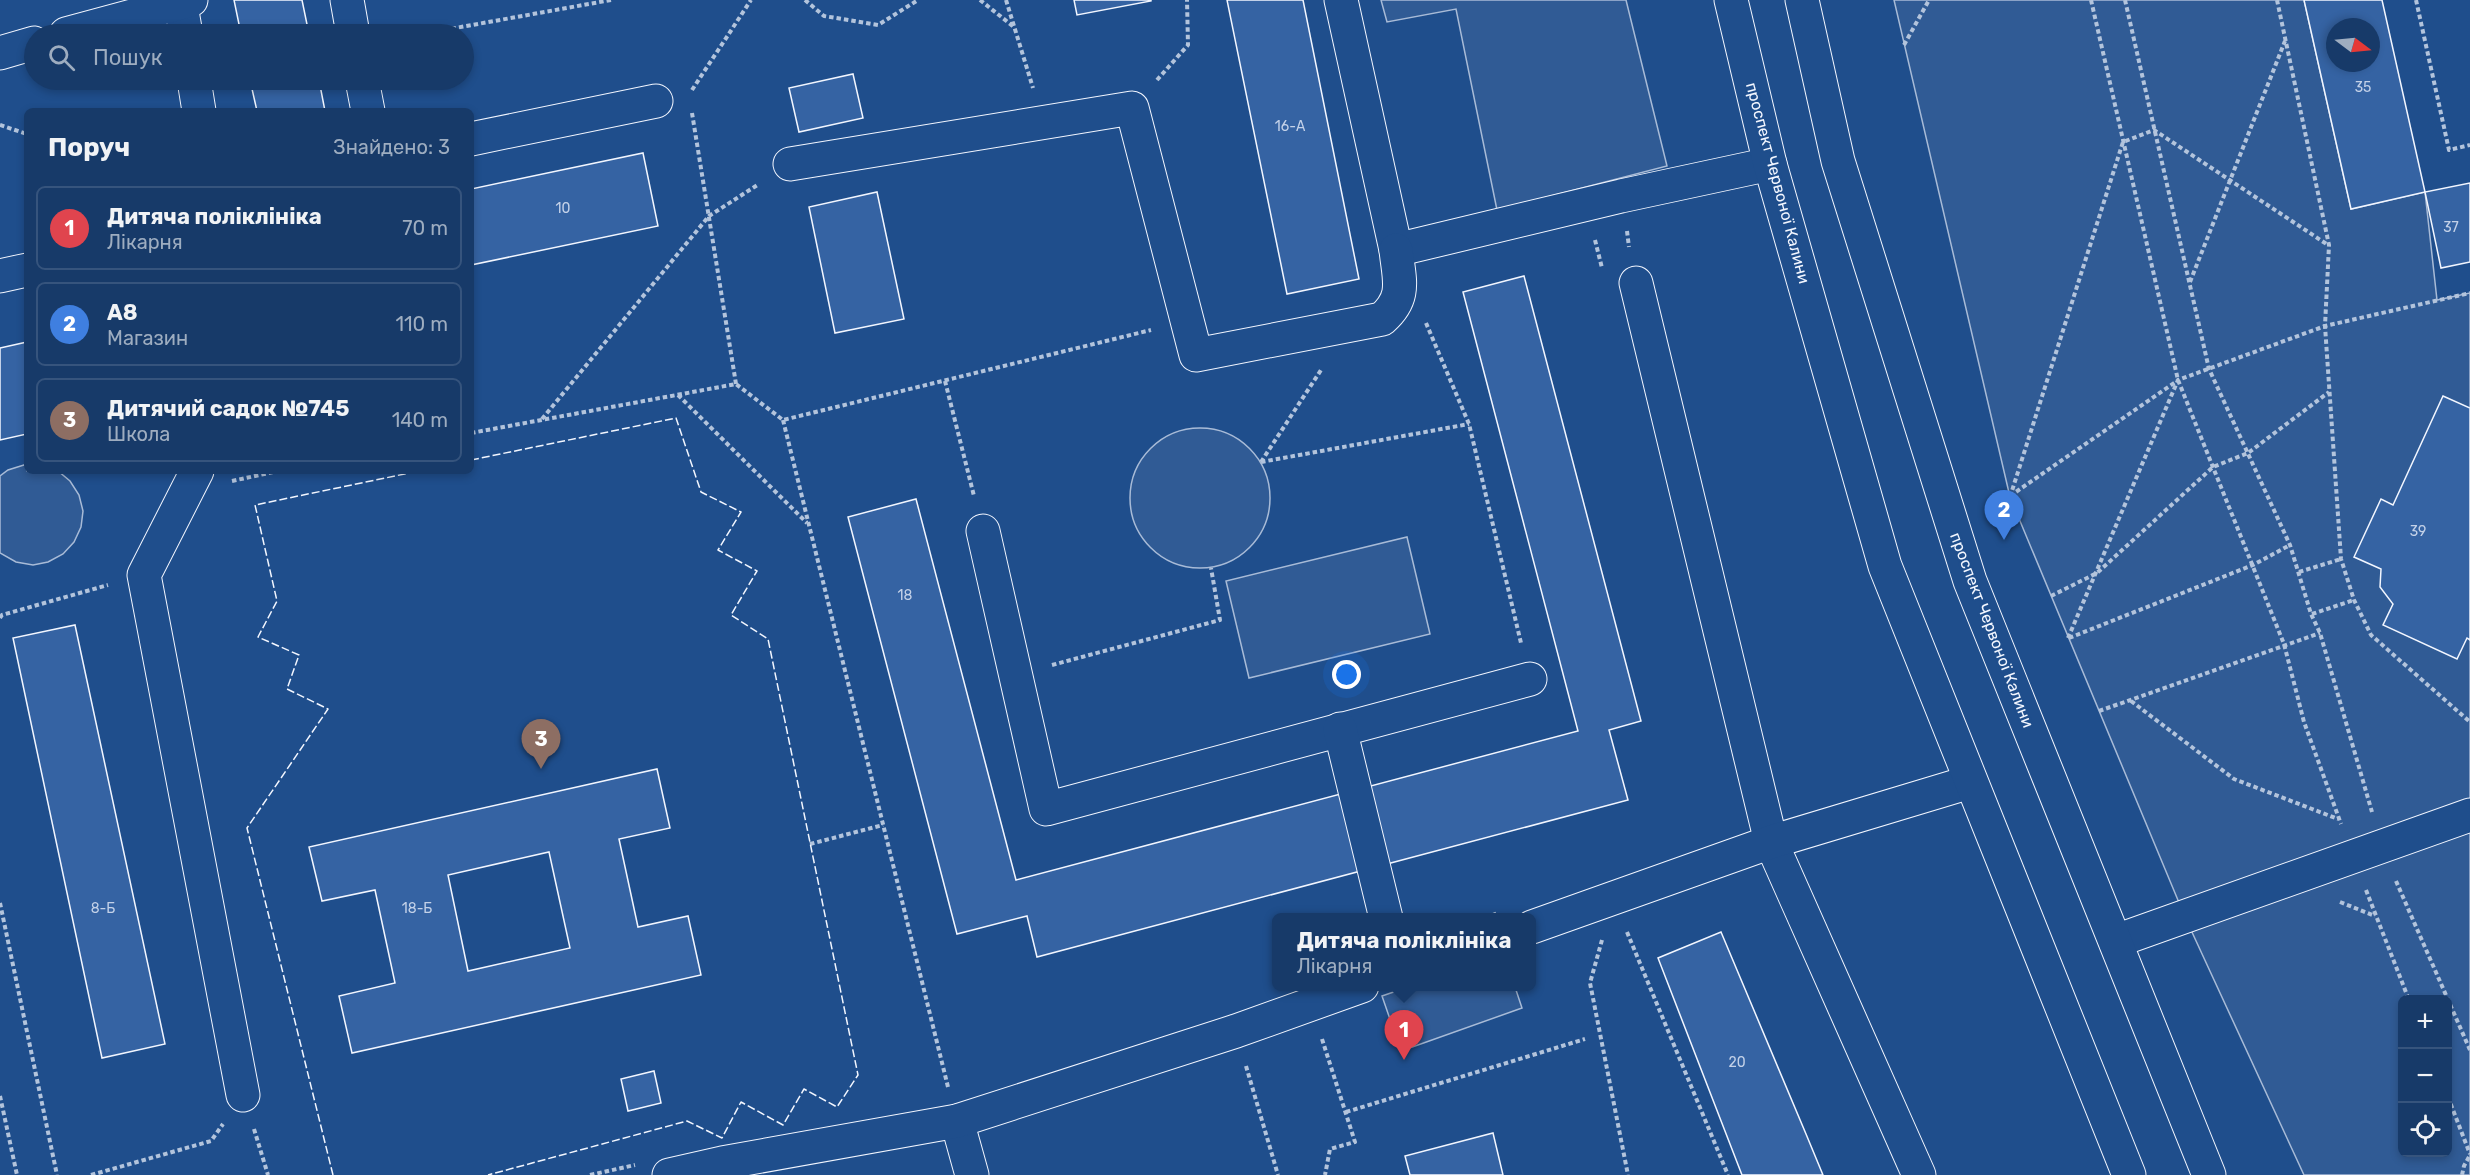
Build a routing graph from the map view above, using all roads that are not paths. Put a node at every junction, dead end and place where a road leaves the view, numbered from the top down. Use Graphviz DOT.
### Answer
graph roads {
  1 [pos="347,0"];
  2 [pos="1341,0"];
  3 [pos="1731,0"];
  4 [pos="1802,0"];
  5 [pos="184,1"];
  6 [pos="102,24"];
  7 [pos="185,24"];
  8 [pos="351,24"];
  9 [pos="24,46"];
  10 [pos="0,52"];
  11 [pos="196,90"];
  12 [pos="364,90"];
  13 [pos="656,101"];
  14 [pos="199,108"];
  15 [pos="367,108"];
  16 [pos="474,138"];
  17 [pos="790,164"];
  18 [pos="1770,164"];
  19 [pos="1396,250"];
  20 [pos="24,271"];
  21 [pos="0,276"];
  22 [pos="1636,283"];
  23 [pos="195,474"];
  24 [pos="982,531"];
  25 [pos="1530,679"];
  26 [pos="1340,729"];
  27 [pos="1971,782"];
  28 [pos="2470,815"];
  29 [pos="1771,842"];
  30 [pos="1385,913"];
  31 [pos="1536,915"];
  32 [pos="2116,941"];
  33 [pos="1350,991"];
  34 [pos="243,1095"];
  35 [pos="957,1121"];
  36 [pos="726,1169"];
  37 [pos="669,1175"];
  38 [pos="972,1175"];
  39 [pos="1919,1175"];
  40 [pos="2129,1175"];
  41 [pos="2209,1175"];
  1 -- 8 [label="main road"];
  2 -- 19 [label="main road"];
  3 -- 18 [label="main road, проспект Червоної Калини"];
  4 -- 32 [label="main road, проспект Червоної Калини"];
  5 -- 6 [label="main road"];
  5 -- 7 [label="main road"];
  9 -- 10 [label="main road"];
  11 -- 14 [label="main road"];
  12 -- 15 [label="main road"];
  13 -- 16 [label="main road"];
  17 -- 19 [label="main road"];
  18 -- 19 [label="main road"];
  18 -- 27 [label="main road, проспект Червоної Калини"];
  20 -- 21 [label="main road"];
  22 -- 29 [label="main road"];
  23 -- 34 [label="main road"];
  24 -- 26 [label="main road"];
  25 -- 26 [label="main road"];
  26 -- 30 [label="main road"];
  27 -- 29 [label="main road"];
  27 -- 40 [label="main road, проспект Червоної Калини"];
  28 -- 32 [label="main road"];
  29 -- 31 [label="main road"];
  29 -- 39 [label="main road"];
  32 -- 41 [label="main road, проспект Червоної Калини"];
  33 -- 35 [label="main road"];
  35 -- 36 [label="main road"];
  35 -- 38 [label="main road"];
  36 -- 37 [label="main road"];
}
